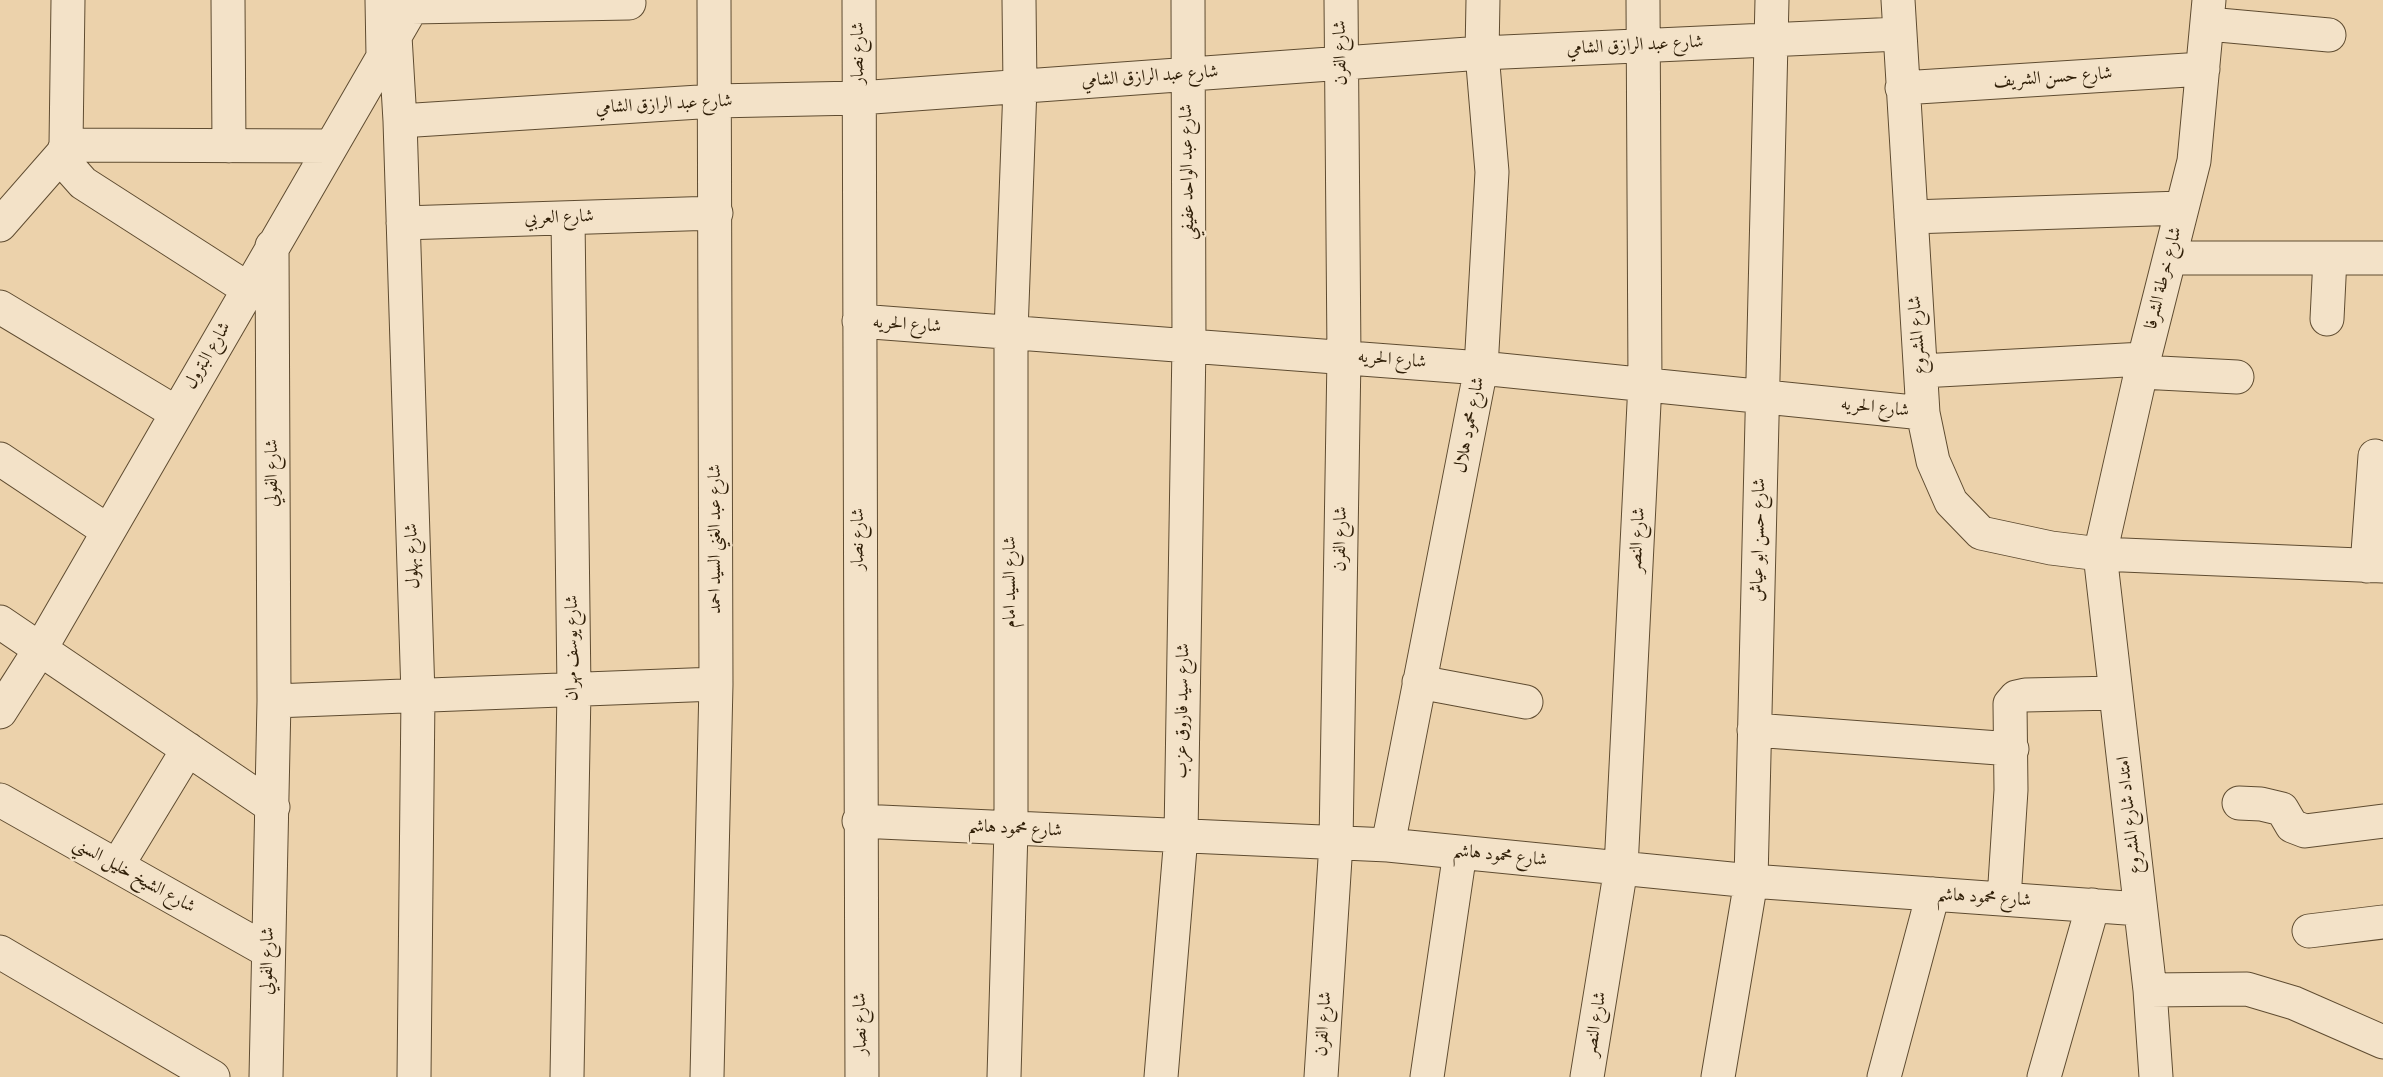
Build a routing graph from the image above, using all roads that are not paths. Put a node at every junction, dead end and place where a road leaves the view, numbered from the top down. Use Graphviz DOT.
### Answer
graph roads {
  1 [pos="68,0"];
  2 [pos="228,0"];
  3 [pos="714,0"];
  4 [pos="859,0"];
  5 [pos="1019,0"];
  6 [pos="1188,0"];
  7 [pos="1341,0"];
  8 [pos="1483,0"];
  9 [pos="1643,0"];
  10 [pos="1772,0"];
  11 [pos="1898,0"];
  12 [pos="404,2"];
  13 [pos="629,3"];
  14 [pos="2208,12"];
  15 [pos="1899,34"];
  16 [pos="2329,35"];
  17 [pos="1771,40"];
  18 [pos="389,46"];
  19 [pos="1642,46"];
  20 [pos="1482,53"];
  21 [pos="1341,64"];
  22 [pos="2203,69"];
  23 [pos="1187,74"];
  24 [pos="1020,87"];
  25 [pos="1902,88"];
  26 [pos="859,98"];
  27 [pos="715,101"];
  28 [pos="400,121"];
  29 [pos="229,146"];
  30 [pos="331,146"];
  31 [pos="64,149"];
  32 [pos="2182,208"];
  33 [pos="716,213"];
  34 [pos="1911,217"];
  35 [pos="568,218"];
  36 [pos="403,223"];
  37 [pos="0,225"];
  38 [pos="272,246"];
  39 [pos="2170,258"];
  40 [pos="2330,258"];
  41 [pos="2383,258"];
  42 [pos="248,289"];
  43 [pos="0,307"];
  44 [pos="2327,319"];
  45 [pos="859,321"];
  46 [pos="1011,332"];
  47 [pos="1190,344"];
  48 [pos="1344,356"];
  49 [pos="2142,365"];
  50 [pos="1481,368"];
  51 [pos="1920,371"];
  52 [pos="2237,377"];
  53 [pos="1645,383"];
  54 [pos="1763,395"];
  55 [pos="175,412"];
  56 [pos="1923,413"];
  57 [pos="2375,456"];
  58 [pos="0,459"];
  59 [pos="108,531"];
  60 [pos="2100,554"];
  61 [pos="2375,566"];
  62 [pos="0,622"];
  63 [pos="41,648"];
  64 [pos="1419,682"];
  65 [pos="716,684"];
  66 [pos="574,690"];
  67 [pos="2116,693"];
  68 [pos="418,695"];
  69 [pos="274,700"];
  70 [pos="1526,702"];
  71 [pos="0,712"];
  72 [pos="1754,730"];
  73 [pos="188,749"];
  74 [pos="2012,749"];
  75 [pos="0,801"];
  76 [pos="2239,803"];
  77 [pos="273,807"];
  78 [pos="859,821"];
  79 [pos="2383,821"];
  80 [pos="1011,829"];
  81 [pos="1181,836"];
  82 [pos="1336,843"];
  83 [pos="1388,844"];
  84 [pos="1461,852"];
  85 [pos="117,866"];
  86 [pos="1621,868"];
  87 [pos="1751,881"];
  88 [pos="1933,894"];
  89 [pos="2004,899"];
  90 [pos="2093,905"];
  91 [pos="2140,909"];
  92 [pos="2383,922"];
  93 [pos="2310,932"];
  94 [pos="268,951"];
  95 [pos="0,952"];
  96 [pos="2150,990"];
  97 [pos="2383,1042"];
  98 [pos="213,1077"];
  99 [pos="266,1077"];
  100 [pos="414,1077"];
  101 [pos="567,1077"];
  102 [pos="707,1077"];
  103 [pos="862,1077"];
  104 [pos="1004,1077"];
  105 [pos="1161,1077"];
  106 [pos="1321,1077"];
  107 [pos="1427,1077"];
  108 [pos="1587,1077"];
  109 [pos="1718,1077"];
  110 [pos="1884,1077"];
  111 [pos="2044,1077"];
  112 [pos="2156,1077"];
  1 -- 31 [label="street"];
  2 -- 29 [label="street"];
  3 -- 27 [label="street, شارع عبد الغني السيد احمد"];
  4 -- 26 [label="street, شارع نصار"];
  5 -- 24 [label="street, شارع السيد امام"];
  6 -- 23 [label="street, شارع عبد الواحد عفيفي"];
  7 -- 21 [label="street, شارع الفرن"];
  8 -- 20 [label="street, شارع محمود هلال"];
  9 -- 19 [label="street, شارع النصر"];
  10 -- 17 [label="street, شارع حسن ابو عياش"];
  11 -- 15 [label="street, شارع المشروع"];
  12 -- 13 [label="street"];
  12 -- 18 [label="street, شارع البترول"];
  14 -- 16 [label="street"];
  14 -- 22 [label="street, شارع خرطة الشرفا"];
  15 -- 17 [label="street, شارع عبد الرازق الشامي"];
  15 -- 25 [label="street, شارع المشروع"];
  17 -- 19 [label="street, شارع عبد الرازق الشامي"];
  17 -- 54 [label="street, شارع حسن ابو عياش"];
  18 -- 28 [label="street, شارع بهلول"];
  18 -- 30 [label="street, شارع البترول"];
  19 -- 20 [label="street, شارع عبد الرازق الشامي"];
  19 -- 53 [label="street, شارع النصر"];
  20 -- 21 [label="street, شارع عبد الرازق الشامي"];
  20 -- 50 [label="street, شارع محمود هلال"];
  21 -- 23 [label="street, شارع عبد الرازق الشامي"];
  21 -- 48 [label="street, شارع الفرن"];
  22 -- 25 [label="street, شارع حسن الشريف"];
  22 -- 32 [label="street, شارع خرطة الشرفا"];
  23 -- 24 [label="street, شارع عبد الرازق الشامي"];
  23 -- 47 [label="street, شارع عبد الواحد عفيفي"];
  24 -- 26 [label="street, شارع عبد الرازق الشامي"];
  24 -- 46 [label="street, شارع السيد امام"];
  25 -- 34 [label="street, شارع المشروع"];
  26 -- 27 [label="street, شارع عبد الرازق الشامي"];
  26 -- 45 [label="street, شارع نصار"];
  27 -- 28 [label="street, شارع عبد الرازق الشامي"];
  27 -- 33 [label="street, شارع عبد الغني السيد احمد"];
  28 -- 36 [label="street, شارع بهلول"];
  29 -- 30 [label="street"];
  29 -- 31 [label="street"];
  30 -- 38 [label="street, شارع البترول"];
  31 -- 37 [label="street"];
  31 -- 42 [label="street"];
  32 -- 34 [label="street"];
  32 -- 39 [label="street, شارع خرطة الشرفا"];
  33 -- 35 [label="street, شارع العربي"];
  33 -- 65 [label="street, شارع عبد الغني السيد احمد"];
  34 -- 51 [label="street, شارع المشروع"];
  35 -- 36 [label="street, شارع العربي"];
  35 -- 66 [label="street, شارع يوسف مهران"];
  36 -- 68 [label="street, شارع بهلول"];
  38 -- 42 [label="street, شارع البترول"];
  38 -- 69 [label="street, شارع الفولي"];
  39 -- 40 [label="street"];
  39 -- 49 [label="street, شارع خرطة الشرفا"];
  40 -- 41 [label="street"];
  40 -- 44 [label="street"];
  42 -- 55 [label="street, شارع البترول"];
  43 -- 55 [label="street"];
  45 -- 46 [label="street, شارع الحريه"];
  45 -- 78 [label="street, شارع نصار"];
  46 -- 47 [label="street, شارع الحريه"];
  46 -- 80 [label="street, شارع السيد امام"];
  47 -- 48 [label="street, شارع الحريه"];
  47 -- 81 [label="street, شارع سيد فاروق عزب"];
  48 -- 50 [label="street, شارع الحريه"];
  48 -- 82 [label="street, شارع الفرن"];
  49 -- 51 [label="street"];
  49 -- 52 [label="street"];
  49 -- 60 [label="street, شارع خرطة الشرفا"];
  50 -- 53 [label="street, شارع الحريه"];
  50 -- 64 [label="street, شارع محمود هلال"];
  51 -- 56 [label="street, شارع المشروع"];
  53 -- 54 [label="street, شارع الحريه"];
  53 -- 86 [label="street, شارع النصر"];
  54 -- 56 [label="street, شارع الحريه"];
  54 -- 72 [label="street, شارع حسن ابو عياش"];
  55 -- 59 [label="street, شارع البترول"];
  56 -- 60 [label="street, شارع المشروع"];
  57 -- 61 [label="street"];
  58 -- 59 [label="street"];
  59 -- 63 [label="street, شارع البترول"];
  60 -- 61 [label="street, شارع المشروع"];
  60 -- 67 [label="street, امتداد شارع المشروع"];
  62 -- 63 [label="street"];
  63 -- 71 [label="street, شارع البترول"];
  63 -- 73 [label="street"];
  64 -- 70 [label="street"];
  64 -- 83 [label="street, شارع محمود هلال"];
  65 -- 66 [label="street"];
  65 -- 102 [label="street, شارع عبد الغني السيد احمد"];
  66 -- 68 [label="street"];
  66 -- 101 [label="street, شارع يوسف مهران"];
  67 -- 74 [label="street"];
  67 -- 91 [label="street, امتداد شارع المشروع"];
  68 -- 69 [label="street"];
  68 -- 100 [label="street, شارع بهلول"];
  69 -- 77 [label="street, شارع الفولي"];
  72 -- 74 [label="street"];
  72 -- 87 [label="street, شارع حسن ابو عياش"];
  73 -- 77 [label="street"];
  73 -- 85 [label="street"];
  74 -- 89 [label="street"];
  75 -- 85 [label="street, شارع الشيخ خليل السني"];
  76 -- 79 [label="street"];
  77 -- 94 [label="street, شارع الفولي"];
  78 -- 80 [label="street, شارع محمود هاشم"];
  78 -- 103 [label="street, شارع نصار"];
  80 -- 81 [label="street, شارع محمود هاشم"];
  80 -- 104 [label="street, شارع السيد امام"];
  81 -- 82 [label="street, شارع محمود هاشم"];
  81 -- 105 [label="street, شارع سيد فاروق عزب"];
  82 -- 83 [label="street, شارع محمود هاشم"];
  82 -- 106 [label="street, شارع الفرن"];
  83 -- 84 [label="street, شارع محمود هاشم"];
  84 -- 86 [label="street, شارع محمود هاشم"];
  84 -- 107 [label="street"];
  85 -- 94 [label="street, شارع الشيخ خليل السني"];
  86 -- 87 [label="street, شارع محمود هاشم"];
  86 -- 108 [label="street, شارع النصر"];
  87 -- 88 [label="street, شارع محمود هاشم"];
  87 -- 109 [label="street, شارع حسن ابو عياش"];
  88 -- 89 [label="street, شارع محمود هاشم"];
  88 -- 110 [label="street"];
  89 -- 90 [label="street, شارع محمود هاشم"];
  90 -- 91 [label="street, شارع محمود هاشم"];
  90 -- 111 [label="street"];
  91 -- 96 [label="street, امتداد شارع المشروع"];
  92 -- 93 [label="street"];
  94 -- 99 [label="street, شارع الفولي"];
  95 -- 98 [label="street"];
  96 -- 97 [label="street"];
  96 -- 112 [label="street, امتداد شارع المشروع"];
}
